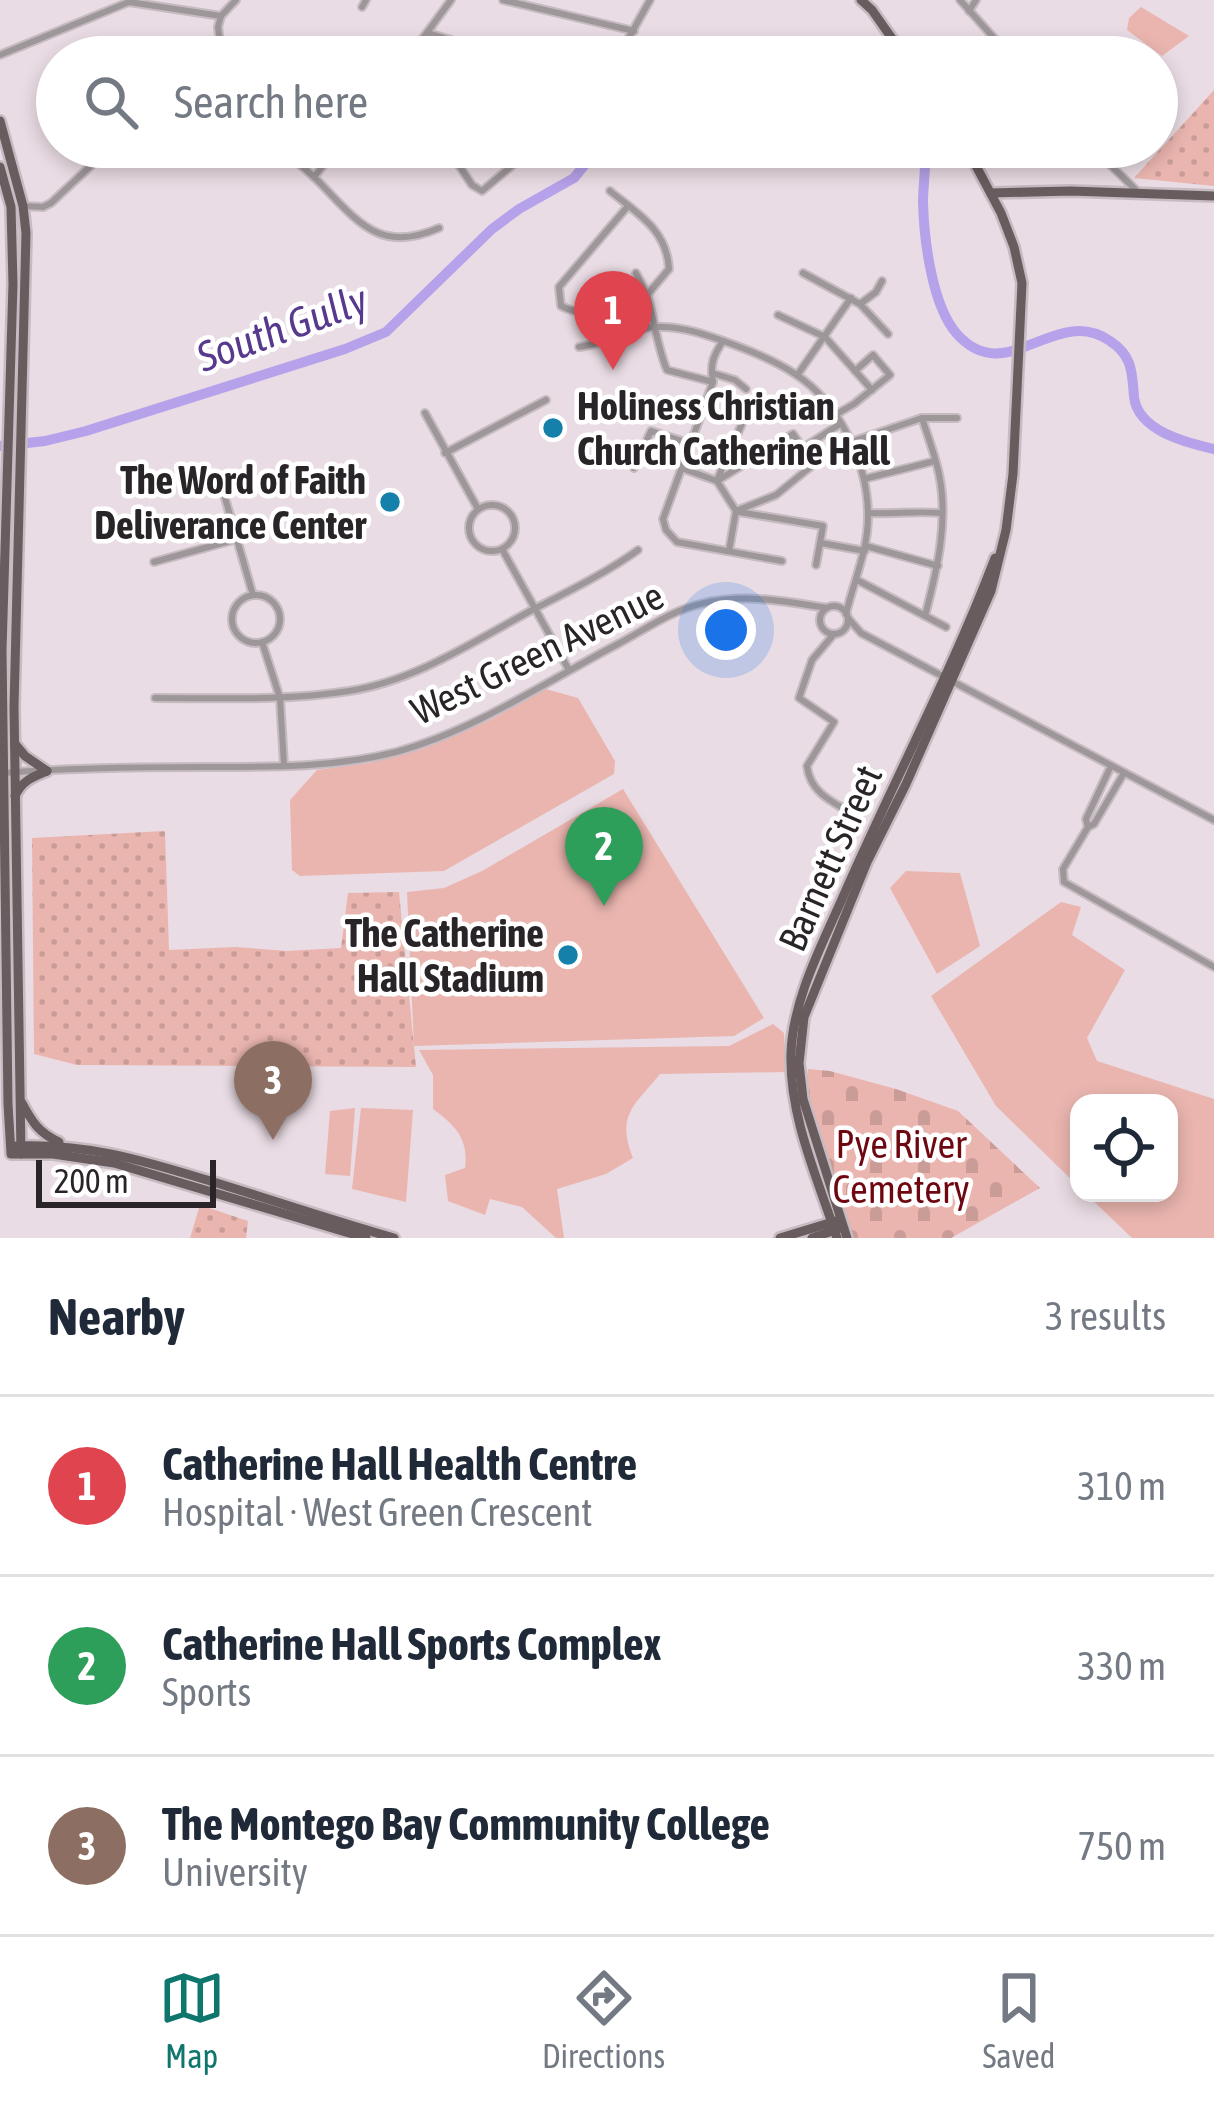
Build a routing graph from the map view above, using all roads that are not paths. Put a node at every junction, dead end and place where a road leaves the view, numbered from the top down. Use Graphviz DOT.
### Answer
graph roads {
  1 [pos="236,0"];
  2 [pos="452,0"];
  3 [pos="503,0"];
  4 [pos="650,0"];
  5 [pos="861,0"];
  6 [pos="960,0"];
  7 [pos="976,0"];
  8 [pos="873,5"];
  9 [pos="969,11"];
  10 [pos="221,16"];
  11 [pos="634,31"];
  12 [pos="428,33"];
  13 [pos="46,36"];
  14 [pos="220,36"];
  15 [pos="426,36"];
  16 [pos="438,36"];
  17 [pos="631,36"];
  18 [pos="891,36"];
  19 [pos="991,36"];
  20 [pos="36,40"];
  21 [pos="0,55"];
  22 [pos="0,121"];
  23 [pos="0,167"];
  24 [pos="88,168"];
  25 [pos="304,168"];
  26 [pos="321,168"];
  27 [pos="461,168"];
  28 [pos="509,168"];
  29 [pos="977,168"];
  30 [pos="1113,168"];
  31 [pos="314,177"];
  32 [pos="610,191"];
  33 [pos="991,193"];
  34 [pos="1023,193"];
  35 [pos="1139,193"];
  36 [pos="1212,194"];
  37 [pos="5,206"];
  38 [pos="23,206"];
  39 [pos="628,206"];
  40 [pos="1001,213"];
  41 [pos="439,228"];
  42 [pos="636,273"];
  43 [pos="803,273"];
  44 [pos="882,281"];
  45 [pos="647,295"];
  46 [pos="851,298"];
  47 [pos="860,304"];
  48 [pos="778,315"];
  49 [pos="657,326"];
  50 [pos="888,334"];
  51 [pos="825,337"];
  52 [pos="723,341"];
  53 [pos="579,347"];
  54 [pos="855,370"];
  55 [pos="797,375"];
  56 [pos="712,377"];
  57 [pos="746,389"];
  58 [pos="872,390"];
  59 [pos="546,400"];
  60 [pos="748,410"];
  61 [pos="425,413"];
  62 [pos="835,416"];
  63 [pos="922,418"];
  64 [pos="957,418"];
  65 [pos="841,424"];
  66 [pos="851,442"];
  67 [pos="691,444"];
  68 [pos="802,448"];
  69 [pos="445,453"];
  70 [pos="935,461"];
  71 [pos="634,468"];
  72 [pos="682,469"];
  73 [pos="864,479"];
  74 [pos="716,481"];
  75 [pos="223,491"];
  76 [pos="478,509"];
  77 [pos="736,511"];
  78 [pos="868,513"];
  79 [pos="942,513"];
  80 [pos="237,539"];
  81 [pos="820,543"];
  82 [pos="502,549"];
  83 [pos="865,549"];
  84 [pos="638,550"];
  85 [pos="729,551"];
  86 [pos="782,560"];
  87 [pos="154,562"];
  88 [pos="816,565"];
  89 [pos="938,566"];
  90 [pos="857,580"];
  91 [pos="851,593"];
  92 [pos="253,595"];
  93 [pos="808,605"];
  94 [pos="830,607"];
  95 [pos="535,609"];
  96 [pos="847,616"];
  97 [pos="925,616"];
  98 [pos="822,625"];
  99 [pos="946,627"];
  100 [pos="837,633"];
  101 [pos="861,633"];
  102 [pos="262,641"];
  103 [pos="822,645"];
  104 [pos="569,670"];
  105 [pos="947,679"];
  106 [pos="155,698"];
  107 [pos="280,698"];
  108 [pos="15,743"];
  109 [pos="284,766"];
  110 [pos="1111,766"];
  111 [pos="47,771"];
  112 [pos="8,773"];
  113 [pos="1124,773"];
  114 [pos="15,796"];
  115 [pos="854,814"];
  116 [pos="1214,820"];
  117 [pos="1088,826"];
  118 [pos="1214,967"];
  119 [pos="20,1099"];
  120 [pos="8,1117"];
  121 [pos="0,1135"];
  122 [pos="66,1145"];
  123 [pos="10,1151"];
  124 [pos="839,1229"];
  125 [pos="366,1238"];
  126 [pos="394,1238"];
  127 [pos="780,1238"];
  128 [pos="812,1238"];
  1 -- 10 [label="street"];
  2 -- 12 [label="street"];
  3 -- 11 [label="street"];
  4 -- 11 [label="street"];
  5 -- 8 [label="main road"];
  6 -- 9 [label="street"];
  7 -- 9 [label="street"];
  8 -- 18 [label="main road"];
  9 -- 19 [label="street"];
  10 -- 13 [label="street"];
  10 -- 14 [label="street"];
  11 -- 17 [label="street"];
  12 -- 15 [label="street"];
  12 -- 16 [label="street"];
  20 -- 21 [label="street"];
  22 -- 38 [label="main road"];
  23 -- 37 [label="main road"];
  24 -- 38 [label="street"];
  25 -- 31 [label="street"];
  26 -- 31 [label="street"];
  27 -- 28 [label="street"];
  29 -- 33 [label="main road, Barnett Street"];
  30 -- 35 [label="street"];
  31 -- 41 [label="street"];
  32 -- 39 [label="street"];
  33 -- 34 [label="main road"];
  33 -- 40 [label="main road, Barnett Street"];
  34 -- 35 [label="main road"];
  34 -- 40 [label="main road"];
  35 -- 36 [label="main road"];
  37 -- 38 [label="street"];
  37 -- 112 [label="main road"];
  38 -- 108 [label="main road"];
  39 -- 45 [label="street"];
  39 -- 45 [label="street"];
  40 -- 105 [label="main road, Barnett Street"];
  42 -- 45 [label="street"];
  43 -- 46 [label="street"];
  44 -- 47 [label="street"];
  45 -- 49 [label="street"];
  46 -- 47 [label="street"];
  46 -- 51 [label="street"];
  47 -- 50 [label="street"];
  48 -- 51 [label="street"];
  49 -- 52 [label="street"];
  49 -- 53 [label="street"];
  49 -- 56 [label="street"];
  51 -- 54 [label="street"];
  51 -- 55 [label="street"];
  52 -- 55 [label="street"];
  52 -- 56 [label="street"];
  54 -- 58 [label="street"];
  54 -- 58 [label="street"];
  55 -- 62 [label="street"];
  56 -- 57 [label="street"];
  56 -- 67 [label="street"];
  58 -- 62 [label="street"];
  59 -- 69 [label="street"];
  60 -- 74 [label="street"];
  61 -- 69 [label="street"];
  62 -- 65 [label="street"];
  63 -- 64 [label="street"];
  63 -- 66 [label="street"];
  63 -- 70 [label="street"];
  65 -- 66 [label="street"];
  65 -- 68 [label="street"];
  66 -- 73 [label="street"];
  67 -- 71 [label="street"];
  67 -- 72 [label="street"];
  68 -- 74 [label="street"];
  68 -- 77 [label="street"];
  69 -- 76 [label="street"];
  70 -- 73 [label="street"];
  70 -- 79 [label="street"];
  72 -- 74 [label="street"];
  72 -- 85 [label="street"];
  73 -- 78 [label="street"];
  74 -- 77 [label="street"];
  75 -- 80 [label="street"];
  76 -- 82 [label="street"];
  76 -- 82 [label="street"];
  77 -- 81 [label="street"];
  77 -- 85 [label="street"];
  78 -- 79 [label="street"];
  78 -- 83 [label="street"];
  79 -- 89 [label="street"];
  80 -- 87 [label="street"];
  80 -- 92 [label="street"];
  81 -- 83 [label="street"];
  81 -- 88 [label="street"];
  82 -- 95 [label="street"];
  83 -- 89 [label="street"];
  83 -- 90 [label="street"];
  84 -- 95 [label="street"];
  85 -- 86 [label="street"];
  89 -- 97 [label="street"];
  90 -- 91 [label="street"];
  90 -- 97 [label="street"];
  91 -- 94 [label="street"];
  91 -- 96 [label="street"];
  92 -- 102 [label="street"];
  92 -- 102 [label="street"];
  93 -- 94 [label="street, West Green Avenue"];
  93 -- 98 [label="street"];
  93 -- 104 [label="street, West Green Avenue"];
  94 -- 96 [label="street"];
  94 -- 98 [label="street"];
  95 -- 104 [label="street"];
  95 -- 107 [label="street"];
  96 -- 100 [label="street"];
  96 -- 101 [label="street"];
  97 -- 99 [label="street"];
  98 -- 100 [label="street"];
  98 -- 103 [label="street"];
  100 -- 101 [label="street"];
  100 -- 103 [label="street"];
  101 -- 105 [label="street"];
  102 -- 107 [label="street"];
  103 -- 115 [label="street"];
  104 -- 109 [label="street, West Green Avenue"];
  105 -- 110 [label="street"];
  105 -- 124 [label="main road, Barnett Street"];
  106 -- 107 [label="street"];
  107 -- 109 [label="street"];
  108 -- 111 [label="main road"];
  108 -- 112 [label="main road"];
  109 -- 111 [label="street, West Green Avenue"];
  110 -- 113 [label="street"];
  110 -- 117 [label="street"];
  111 -- 112 [label="street, West Green Avenue"];
  111 -- 114 [label="main road"];
  112 -- 114 [label="main road"];
  112 -- 120 [label="main road"];
  113 -- 116 [label="street"];
  113 -- 117 [label="street"];
  114 -- 119 [label="main road"];
  117 -- 118 [label="street"];
  119 -- 122 [label="main road"];
  119 -- 123 [label="main road"];
  120 -- 121 [label="main road"];
  120 -- 123 [label="main road"];
  122 -- 123 [label="main road"];
  122 -- 126 [label="main road"];
  123 -- 125 [label="main road"];
  124 -- 127 [label="main road"];
  124 -- 128 [label="main road"];
}
